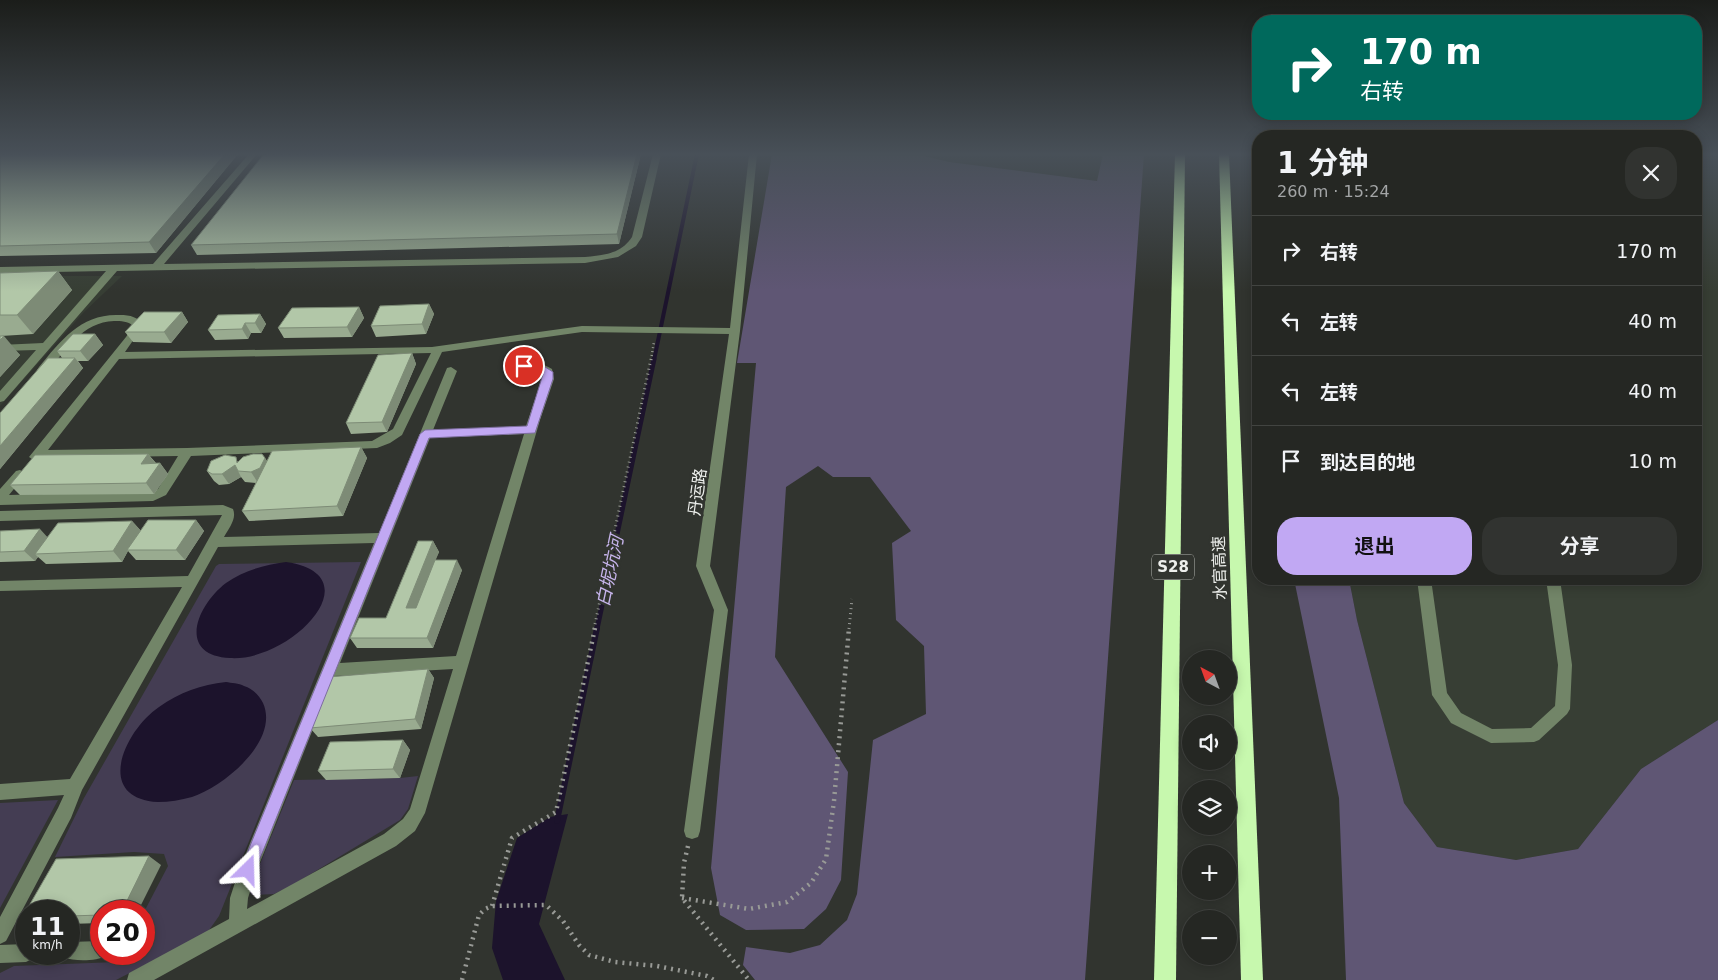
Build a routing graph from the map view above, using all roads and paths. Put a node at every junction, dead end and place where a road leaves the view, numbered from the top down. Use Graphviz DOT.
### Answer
graph roads {
  1 [pos="214,200"];
  2 [pos="646,200"];
  3 [pos="748,200"];
  4 [pos="1179,200"];
  5 [pos="1226,200"];
  6 [pos="156,267"];
  7 [pos="114,268"];
  8 [pos="0,270"];
  9 [pos="735,331"];
  10 [pos="655,337"];
  11 [pos="46,346"];
  12 [pos="0,348"];
  13 [pos="438,350"];
  14 [pos="117,356"];
  15 [pos="512,366"];
  16 [pos="451,371"];
  17 [pos="37,376"];
  18 [pos="0,398"];
  19 [pos="531,430"];
  20 [pos="425,434"];
  21 [pos="187,452"];
  22 [pos="37,454"];
  23 [pos="0,498"];
  24 [pos="0,516"];
  25 [pos="383,538"];
  26 [pos="215,542"];
  27 [pos="192,581"];
  28 [pos="1425,585"];
  29 [pos="1554,585"];
  30 [pos="0,586"];
  31 [pos="852,599"];
  32 [pos="462,662"];
  33 [pos="329,670"];
  34 [pos="75,786"];
  35 [pos="0,792"];
  36 [pos="692,831"];
  37 [pos="682,898"];
  38 [pos="492,906"];
  39 [pos="237,926"];
  40 [pos="0,935"];
  41 [pos="15,953"];
  42 [pos="0,954"];
  43 [pos="136,980"];
  44 [pos="462,980"];
  45 [pos="714,980"];
  46 [pos="749,980"];
  47 [pos="1165,980"];
  48 [pos="1252,980"];
  1 -- 6 [label="street"];
  2 -- 6 [label="street"];
  3 -- 9 [label="street, 丹运路"];
  4 -- 47 [label="highway, S28"];
  5 -- 48 [label="highway, 水官高速"];
  6 -- 7 [label="street"];
  7 -- 8 [label="street"];
  7 -- 11 [label="street"];
  9 -- 10 [label="street"];
  9 -- 36 [label="street, 丹运路"];
  10 -- 13 [label="street"];
  10 -- 38 [label="path"];
  11 -- 12 [label="street"];
  11 -- 18 [label="street"];
  13 -- 14 [label="street"];
  13 -- 21 [label="street"];
  14 -- 17 [label="street"];
  14 -- 22 [label="street"];
  15 -- 19 [label="street"];
  16 -- 20 [label="street"];
  19 -- 20 [label="street"];
  19 -- 32 [label="street"];
  20 -- 25 [label="street"];
  21 -- 22 [label="street"];
  21 -- 23 [label="street"];
  22 -- 23 [label="street"];
  24 -- 26 [label="street"];
  25 -- 26 [label="street"];
  25 -- 33 [label="street"];
  26 -- 27 [label="street"];
  27 -- 30 [label="street"];
  27 -- 34 [label="street"];
  28 -- 29 [label="street"];
  31 -- 37 [label="path"];
  32 -- 33 [label="street"];
  32 -- 39 [label="street"];
  33 -- 39 [label="street"];
  34 -- 35 [label="street"];
  34 -- 40 [label="street"];
  36 -- 37 [label="path"];
  37 -- 46 [label="path"];
  38 -- 44 [label="path"];
  38 -- 45 [label="path"];
  39 -- 43 [label="street"];
  41 -- 42 [label="street"];
}
